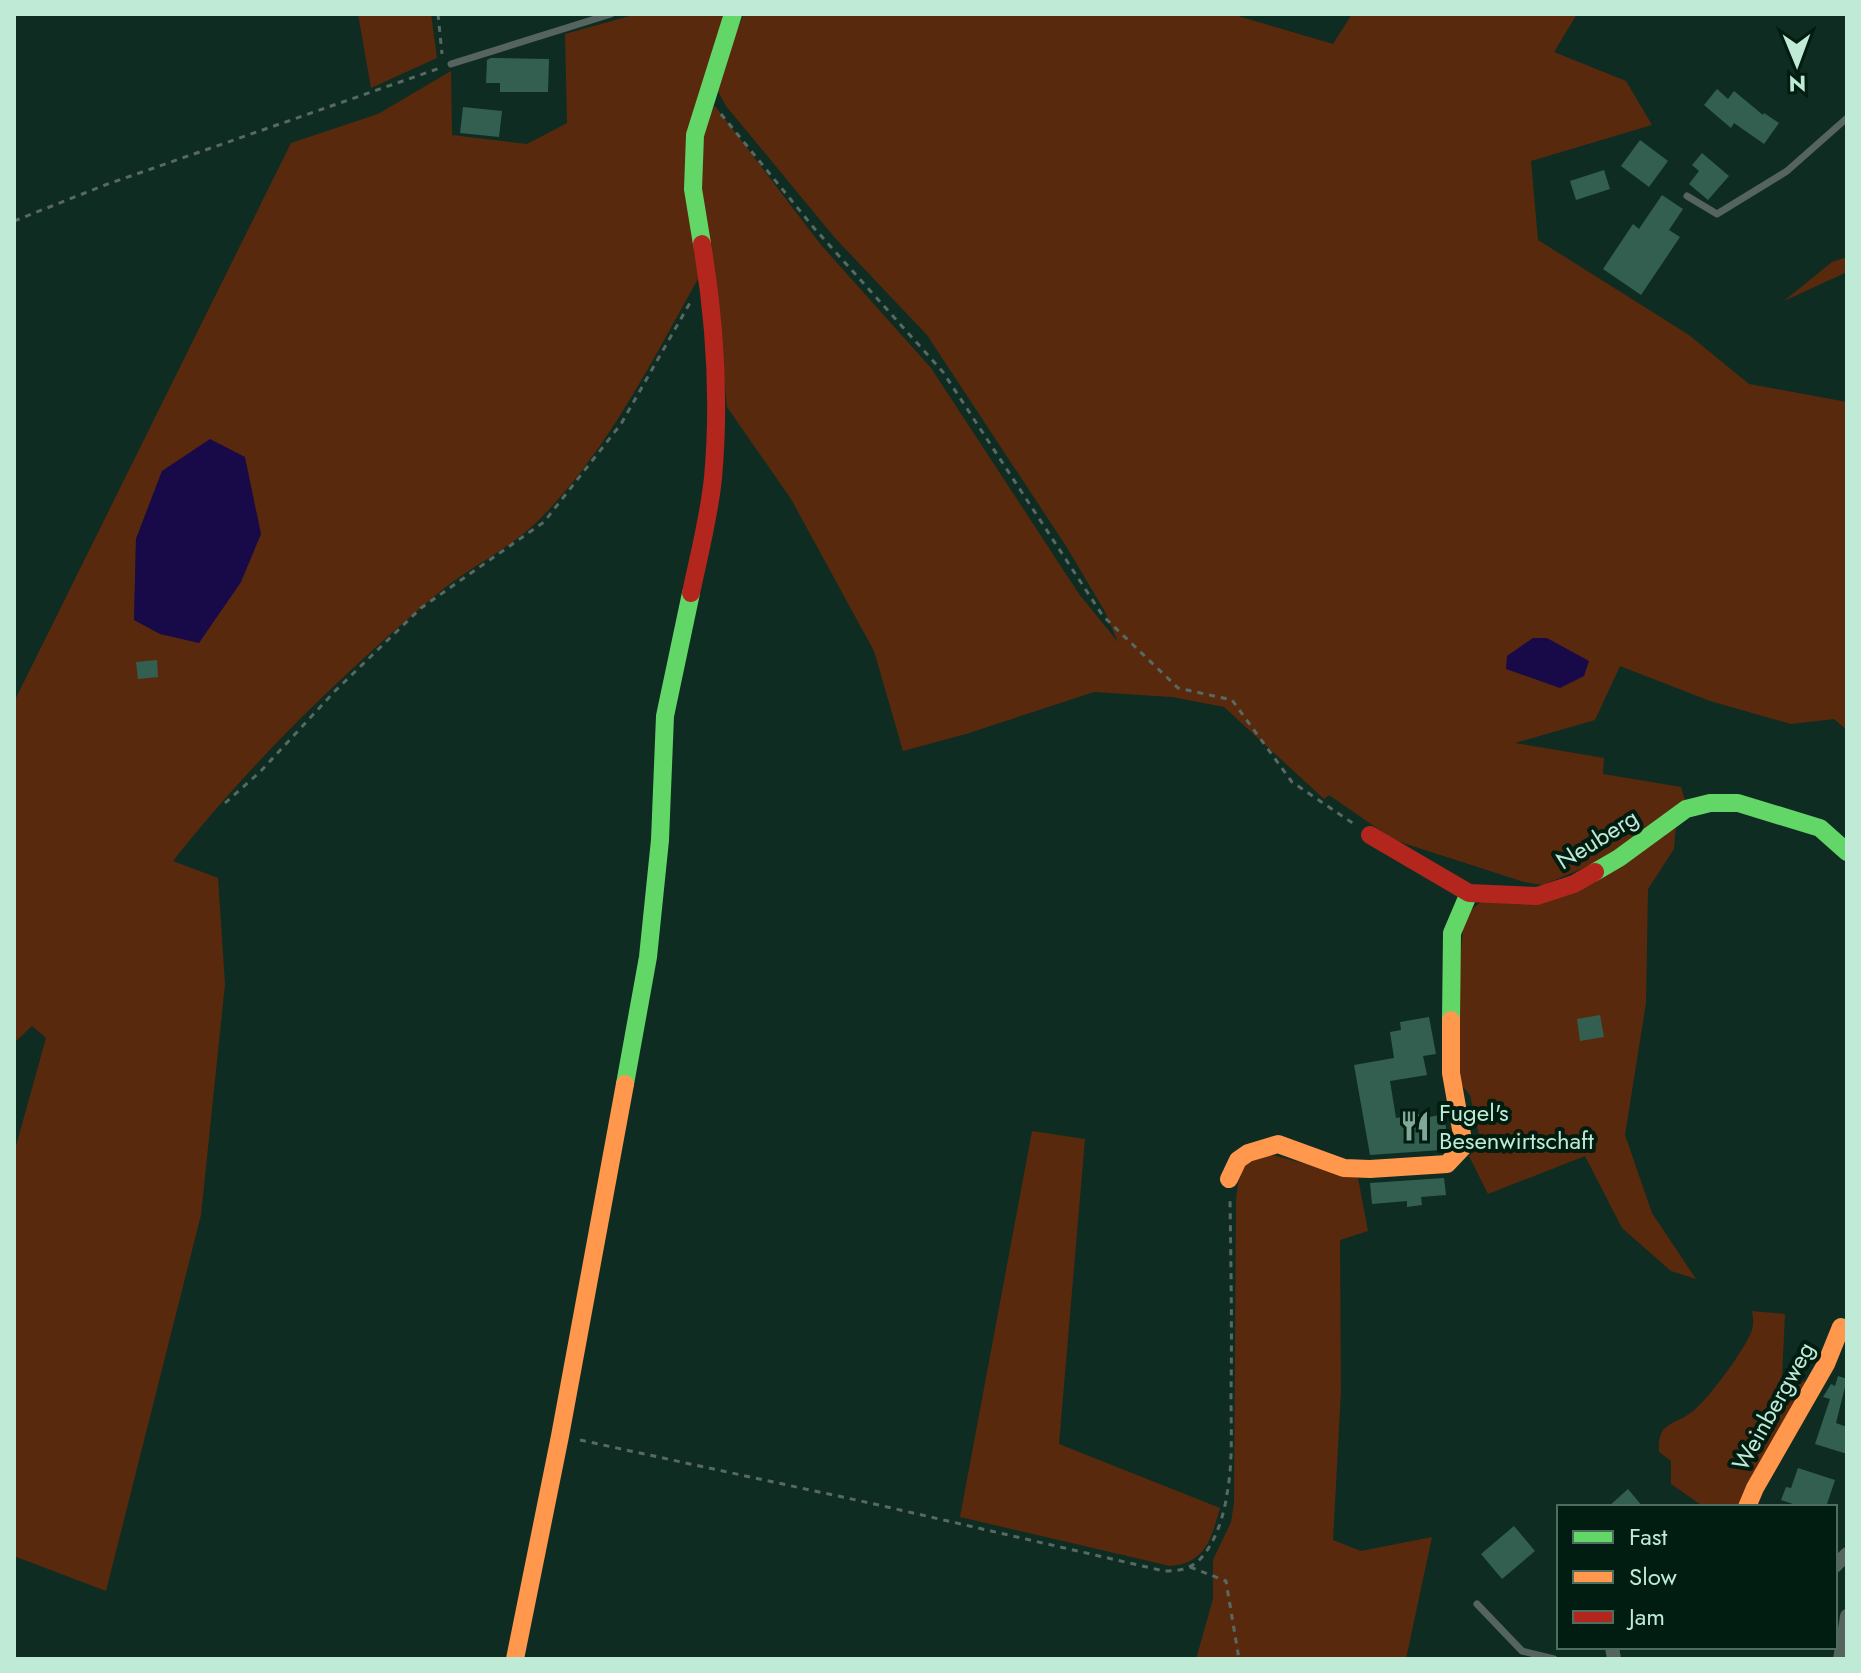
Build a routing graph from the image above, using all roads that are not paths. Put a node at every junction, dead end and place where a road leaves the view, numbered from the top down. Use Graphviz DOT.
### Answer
graph roads {
  1 [pos="611,14"];
  2 [pos="731,18"];
  3 [pos="451,64"];
  4 [pos="1847,118"];
  5 [pos="1687,196"];
  6 [pos="1370,835"];
  7 [pos="1847,852"];
  8 [pos="1469,893"];
  9 [pos="1229,1179"];
  10 [pos="1841,1327"];
  11 [pos="1748,1505"];
  12 [pos="1477,1604"];
  13 [pos="1847,1616"];
  14 [pos="515,1659"];
  15 [pos="1554,1659"];
  16 [pos="1840,1659"];
  1 -- 3 [label="lane"];
  2 -- 14 [label="street"];
  4 -- 5 [label="lane"];
  6 -- 8 [label="street, Neuberg"];
  7 -- 8 [label="street, Neuberg"];
  8 -- 9 [label="street"];
  10 -- 11 [label="street, Weinbergweg"];
  12 -- 15 [label="lane"];
  13 -- 16 [label="street"];
}
